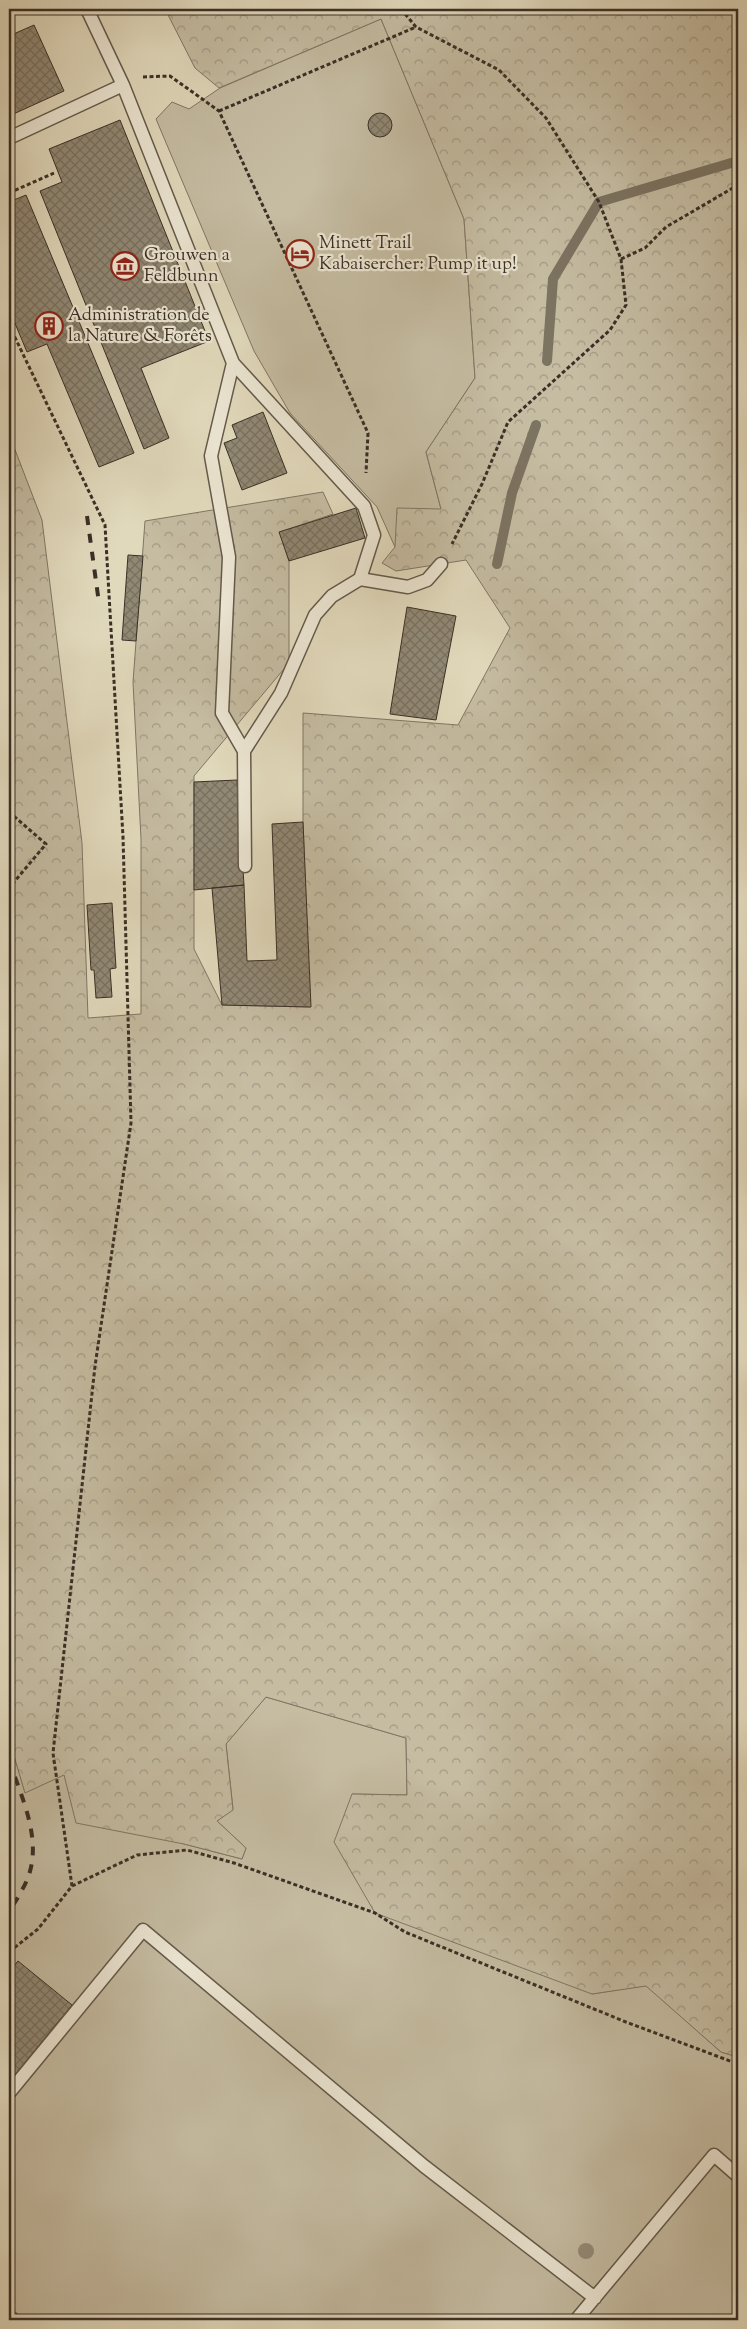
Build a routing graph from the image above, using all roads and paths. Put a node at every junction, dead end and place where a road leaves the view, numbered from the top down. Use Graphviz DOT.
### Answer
graph roads {
  1 [pos="87,9"];
  2 [pos="401,9"];
  3 [pos="416,28"];
  4 [pos="123,85"];
  5 [pos="219,111"];
  6 [pos="9,138"];
  7 [pos="54,173"];
  8 [pos="9,178"];
  9 [pos="738,186"];
  10 [pos="14,190"];
  11 [pos="9,193"];
  12 [pos="621,259"];
  13 [pos="9,325"];
  14 [pos="233,362"];
  15 [pos="364,506"];
  16 [pos="442,564"];
  17 [pos="360,579"];
  18 [pos="244,752"];
  19 [pos="9,812"];
  20 [pos="245,866"];
  21 [pos="9,888"];
  22 [pos="72,1886"];
  23 [pos="9,1952"];
  24 [pos="738,2064"];
  25 [pos="9,2093"];
  26 [pos="738,2176"];
  27 [pos="595,2298"];
  28 [pos="9,2316"];
  29 [pos="14,2320"];
  30 [pos="576,2320"];
  1 -- 4 [label="lane"];
  2 -- 3 [label="path"];
  3 -- 5 [label="path"];
  3 -- 12 [label="path"];
  4 -- 5 [label="path"];
  4 -- 6 [label="lane"];
  4 -- 14 [label="lane"];
  5 -- 15 [label="path"];
  7 -- 10 [label="path"];
  8 -- 10 [label="path"];
  9 -- 12 [label="path"];
  10 -- 11 [label="path"];
  12 -- 16 [label="path"];
  13 -- 22 [label="path"];
  14 -- 15 [label="lane"];
  14 -- 18 [label="lane"];
  15 -- 17 [label="lane"];
  16 -- 17 [label="lane"];
  17 -- 18 [label="lane"];
  18 -- 20 [label="lane"];
  19 -- 21 [label="path"];
  22 -- 23 [label="path"];
  22 -- 24 [label="path"];
  25 -- 27 [label="lane"];
  26 -- 27 [label="lane"];
  27 -- 30 [label="lane"];
  28 -- 29 [label="lane"];
}
